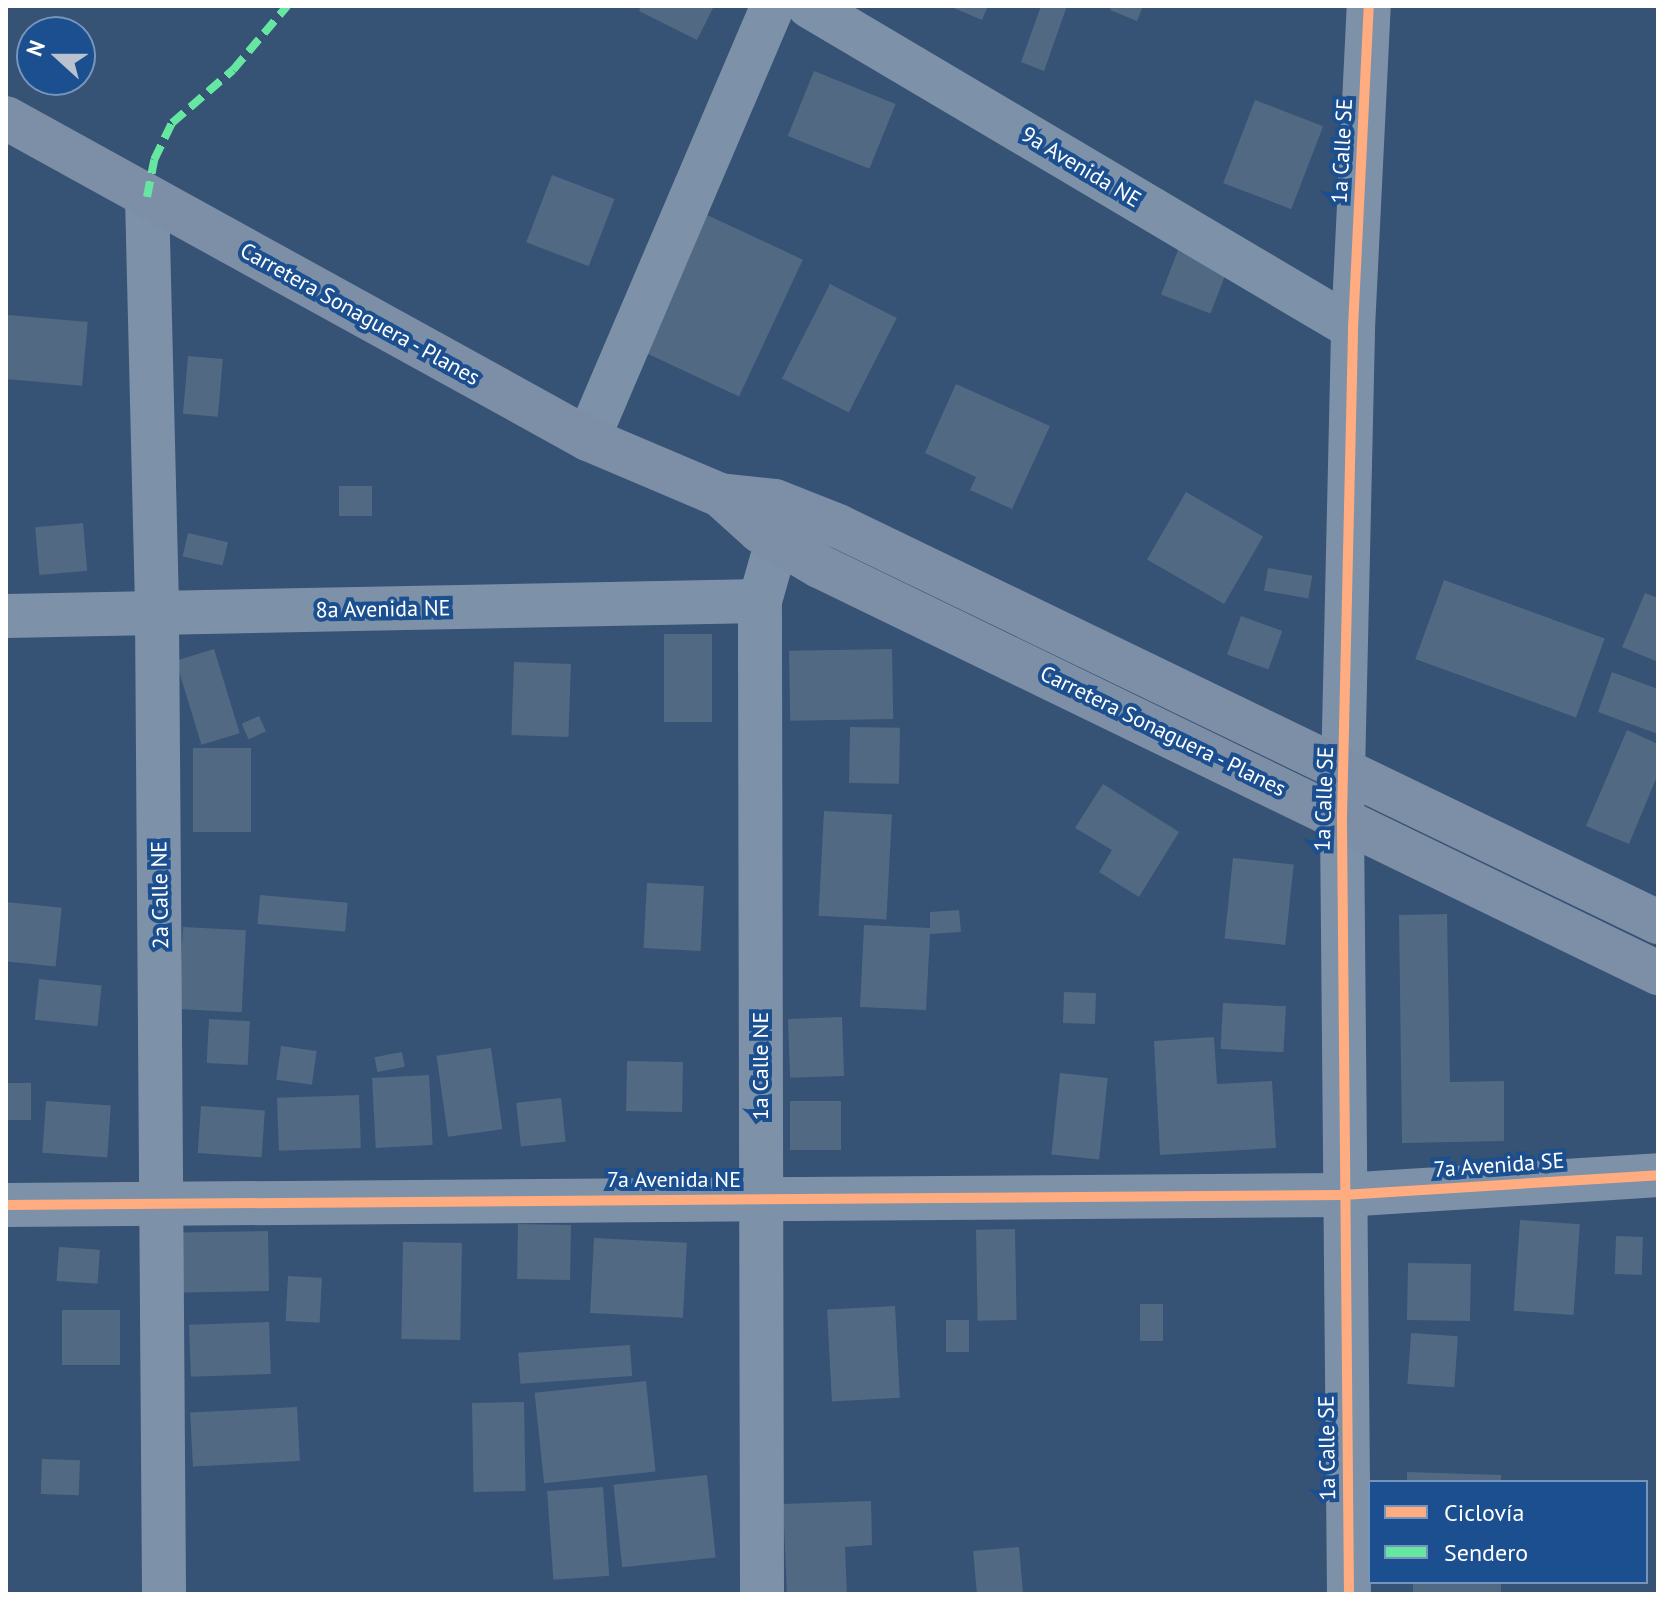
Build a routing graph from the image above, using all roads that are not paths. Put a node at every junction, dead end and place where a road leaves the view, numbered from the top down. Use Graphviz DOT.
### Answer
graph roads {
  1 [pos="773,6"];
  2 [pos="809,6"];
  3 [pos="1369,6"];
  4 [pos="6,118"];
  5 [pos="147,197"];
  6 [pos="1353,328"];
  7 [pos="588,439"];
  8 [pos="720,495"];
  9 [pos="777,541"];
  10 [pos="760,601"];
  11 [pos="157,614"];
  12 [pos="6,616"];
  13 [pos="1346,769"];
  14 [pos="1342,817"];
  15 [pos="1658,922"];
  16 [pos="1658,973"];
  17 [pos="1658,1175"];
  18 [pos="1343,1195"];
  19 [pos="761,1199"];
  20 [pos="163,1204"];
  21 [pos="6,1205"];
  22 [pos="164,1594"];
  23 [pos="762,1594"];
  24 [pos="1349,1594"];
  1 -- 7 [label="street"];
  2 -- 6 [label="street, 9a Avenida NE"];
  3 -- 6 [label="street, 1a Calle SE"];
  4 -- 5 [label="main road, Carretera Sonaguera - Planes"];
  5 -- 7 [label="main road, Carretera Sonaguera - Planes"];
  5 -- 11 [label="street, 2a Calle NE"];
  6 -- 13 [label="street, 1a Calle SE"];
  7 -- 8 [label="main road, Carretera Sonaguera - Planes"];
  8 -- 9 [label="main road, Carretera Sonaguera - Planes"];
  8 -- 13 [label="main road, Carretera Sonaguera - Planes"];
  9 -- 10 [label="street, 1a Calle NE"];
  9 -- 14 [label="main road, Carretera Sonaguera - Planes"];
  10 -- 11 [label="street, 8a Avenida NE"];
  10 -- 19 [label="street, 1a Calle NE"];
  11 -- 12 [label="street, 8a Avenida NE"];
  11 -- 20 [label="street, 2a Calle NE"];
  13 -- 14 [label="street, 1a Calle SE"];
  13 -- 15 [label="main road, Carretera Sonaguera - Planes"];
  14 -- 16 [label="main road, Carretera Sonaguera - Planes"];
  14 -- 18 [label="street, 1a Calle SE"];
  17 -- 18 [label="street, 7a Avenida SE"];
  18 -- 19 [label="street, 7a Avenida NE"];
  18 -- 24 [label="street, 1a Calle SE"];
  19 -- 20 [label="street, 7a Avenida NE"];
  19 -- 23 [label="street, 1a Calle NE"];
  20 -- 21 [label="street, 7a Avenida NE"];
  20 -- 22 [label="street, 2a Calle NE"];
}
